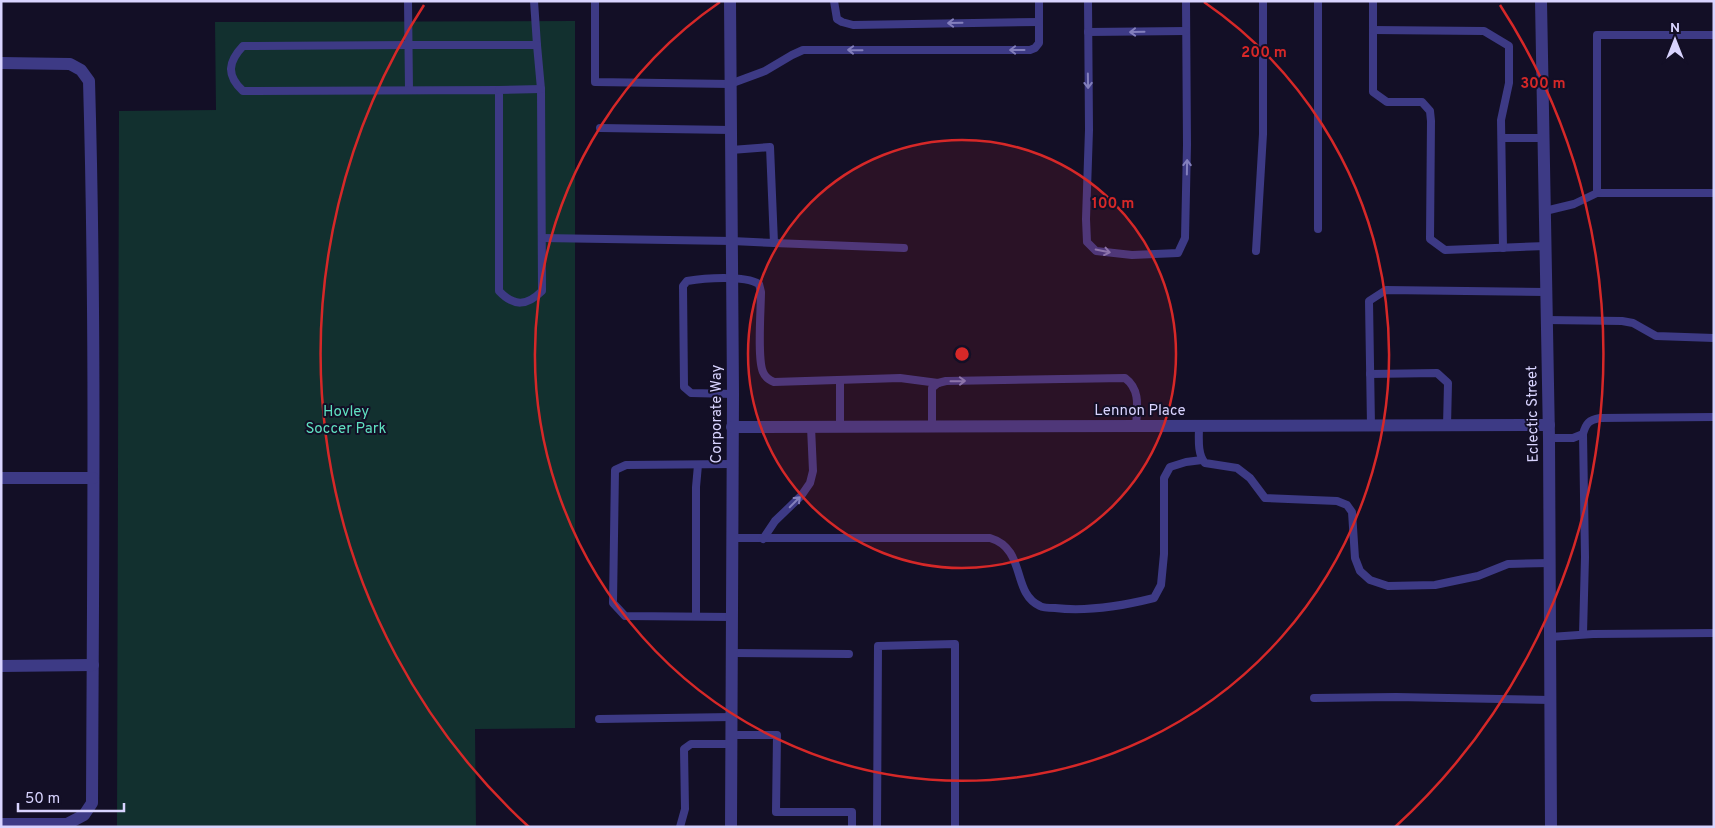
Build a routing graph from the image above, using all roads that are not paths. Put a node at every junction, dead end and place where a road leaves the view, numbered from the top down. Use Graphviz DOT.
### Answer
graph roads {
  1 [pos="408,1"];
  2 [pos="534,1"];
  3 [pos="595,1"];
  4 [pos="730,1"];
  5 [pos="834,1"];
  6 [pos="1039,1"];
  7 [pos="1088,1"];
  8 [pos="1186,1"];
  9 [pos="1263,1"];
  10 [pos="1318,1"];
  11 [pos="1373,1"];
  12 [pos="1541,1"];
  13 [pos="1039,22"];
  14 [pos="1373,30"];
  15 [pos="1186,31"];
  16 [pos="1088,32"];
  17 [pos="1714,34"];
  18 [pos="409,45"];
  19 [pos="537,45"];
  20 [pos="1,63"];
  21 [pos="730,84"];
  22 [pos="409,90"];
  23 [pos="499,90"];
  24 [pos="541,90"];
  25 [pos="600,128"];
  26 [pos="731,130"];
  27 [pos="1502,138"];
  28 [pos="1544,138"];
  29 [pos="731,150"];
  30 [pos="1597,193"];
  31 [pos="1714,193"];
  32 [pos="1545,210"];
  33 [pos="1318,229"];
  34 [pos="542,238"];
  35 [pos="732,241"];
  36 [pos="774,243"];
  37 [pos="1546,246"];
  38 [pos="904,248"];
  39 [pos="1503,248"];
  40 [pos="1256,250"];
  41 [pos="732,279"];
  42 [pos="1546,292"];
  43 [pos="1547,320"];
  44 [pos="1714,338"];
  45 [pos="1370,374"];
  46 [pos="840,380"];
  47 [pos="938,383"];
  48 [pos="732,394"];
  49 [pos="1714,417"];
  50 [pos="811,426"];
  51 [pos="840,426"];
  52 [pos="932,426"];
  53 [pos="1136,426"];
  54 [pos="1199,426"];
  55 [pos="1371,426"];
  56 [pos="1447,426"];
  57 [pos="732,427"];
  58 [pos="1549,432"];
  59 [pos="1583,434"];
  60 [pos="1202,460"];
  61 [pos="732,464"];
  62 [pos="698,465"];
  63 [pos="1,478"];
  64 [pos="93,478"];
  65 [pos="732,538"];
  66 [pos="763,539"];
  67 [pos="1550,562"];
  68 [pos="696,616"];
  69 [pos="732,617"];
  70 [pos="1714,633"];
  71 [pos="1583,634"];
  72 [pos="1550,637"];
  73 [pos="732,652"];
  74 [pos="849,654"];
  75 [pos="92,665"];
  76 [pos="1,666"];
  77 [pos="1314,698"];
  78 [pos="1551,700"];
  79 [pos="732,717"];
  80 [pos="599,719"];
  81 [pos="732,740"];
  82 [pos="1,824"];
  83 [pos="680,827"];
  84 [pos="731,827"];
  85 [pos="852,827"];
  86 [pos="877,827"];
  87 [pos="955,827"];
  88 [pos="1552,827"];
  1 -- 18 [label="lane"];
  2 -- 19 [label="lane"];
  3 -- 21 [label="lane"];
  4 -- 21 [label="street, Corporate Way"];
  13 -- 5 [label="lane, one-way"];
  6 -- 13 [label="lane"];
  7 -- 16 [label="lane"];
  8 -- 15 [label="lane"];
  9 -- 40 [label="lane"];
  10 -- 33 [label="lane"];
  11 -- 14 [label="lane"];
  12 -- 28 [label="street, Eclectic Street"];
  13 -- 21 [label="lane, one-way"];
  14 -- 27 [label="lane"];
  14 -- 39 [label="lane"];
  15 -- 16 [label="lane, one-way"];
  16 -- 15 [label="lane, one-way"];
  17 -- 30 [label="lane"];
  18 -- 19 [label="lane"];
  18 -- 22 [label="lane"];
  18 -- 22 [label="lane"];
  19 -- 24 [label="lane"];
  20 -- 64 [label="street"];
  21 -- 26 [label="street, Corporate Way"];
  22 -- 23 [label="lane"];
  23 -- 24 [label="lane"];
  23 -- 34 [label="lane"];
  24 -- 34 [label="lane"];
  25 -- 26 [label="lane"];
  26 -- 29 [label="street, Corporate Way"];
  27 -- 28 [label="lane"];
  27 -- 39 [label="lane"];
  28 -- 32 [label="street, Eclectic Street"];
  29 -- 35 [label="street, Corporate Way"];
  29 -- 36 [label="lane"];
  30 -- 31 [label="lane"];
  30 -- 32 [label="lane"];
  32 -- 37 [label="street, Eclectic Street"];
  34 -- 35 [label="lane"];
  35 -- 36 [label="lane"];
  35 -- 41 [label="street, Corporate Way"];
  36 -- 38 [label="lane"];
  37 -- 39 [label="lane"];
  37 -- 42 [label="street, Eclectic Street"];
  41 -- 46 [label="lane"];
  41 -- 48 [label="street, Corporate Way"];
  41 -- 48 [label="lane"];
  42 -- 43 [label="street, Eclectic Street"];
  42 -- 45 [label="lane"];
  43 -- 44 [label="lane"];
  43 -- 58 [label="street, Eclectic Street"];
  45 -- 55 [label="lane"];
  45 -- 56 [label="lane"];
  46 -- 47 [label="lane"];
  46 -- 51 [label="lane"];
  47 -- 52 [label="lane"];
  47 -- 53 [label="lane, one-way"];
  48 -- 57 [label="street, Corporate Way"];
  49 -- 59 [label="lane"];
  50 -- 51 [label="street, Lennon Place"];
  50 -- 57 [label="street, Lennon Place"];
  66 -- 50 [label="lane, one-way"];
  51 -- 52 [label="street, Lennon Place"];
  52 -- 53 [label="street, Lennon Place"];
  53 -- 54 [label="street, Lennon Place"];
  54 -- 55 [label="street, Lennon Place"];
  54 -- 60 [label="lane"];
  55 -- 56 [label="street, Lennon Place"];
  56 -- 58 [label="street, Lennon Place"];
  57 -- 61 [label="street, Corporate Way"];
  58 -- 59 [label="lane"];
  58 -- 67 [label="street, Eclectic Street"];
  59 -- 71 [label="lane"];
  60 -- 66 [label="lane"];
  60 -- 67 [label="lane"];
  61 -- 62 [label="lane"];
  61 -- 65 [label="street, Corporate Way"];
  62 -- 68 [label="lane"];
  62 -- 68 [label="lane"];
  63 -- 64 [label="street"];
  64 -- 75 [label="street"];
  65 -- 66 [label="lane"];
  65 -- 69 [label="street, Corporate Way"];
  67 -- 72 [label="street, Eclectic Street"];
  68 -- 69 [label="lane"];
  69 -- 73 [label="street, Corporate Way"];
  70 -- 71 [label="lane"];
  71 -- 72 [label="lane"];
  72 -- 78 [label="street, Eclectic Street"];
  73 -- 74 [label="lane"];
  73 -- 79 [label="street, Corporate Way"];
  75 -- 76 [label="street"];
  75 -- 82 [label="street"];
  77 -- 78 [label="lane"];
  78 -- 88 [label="street, Eclectic Street"];
  79 -- 80 [label="lane"];
  79 -- 81 [label="street, Corporate Way"];
  81 -- 83 [label="lane"];
  81 -- 84 [label="street, Corporate Way"];
  81 -- 85 [label="lane"];
  86 -- 87 [label="lane"];
}
